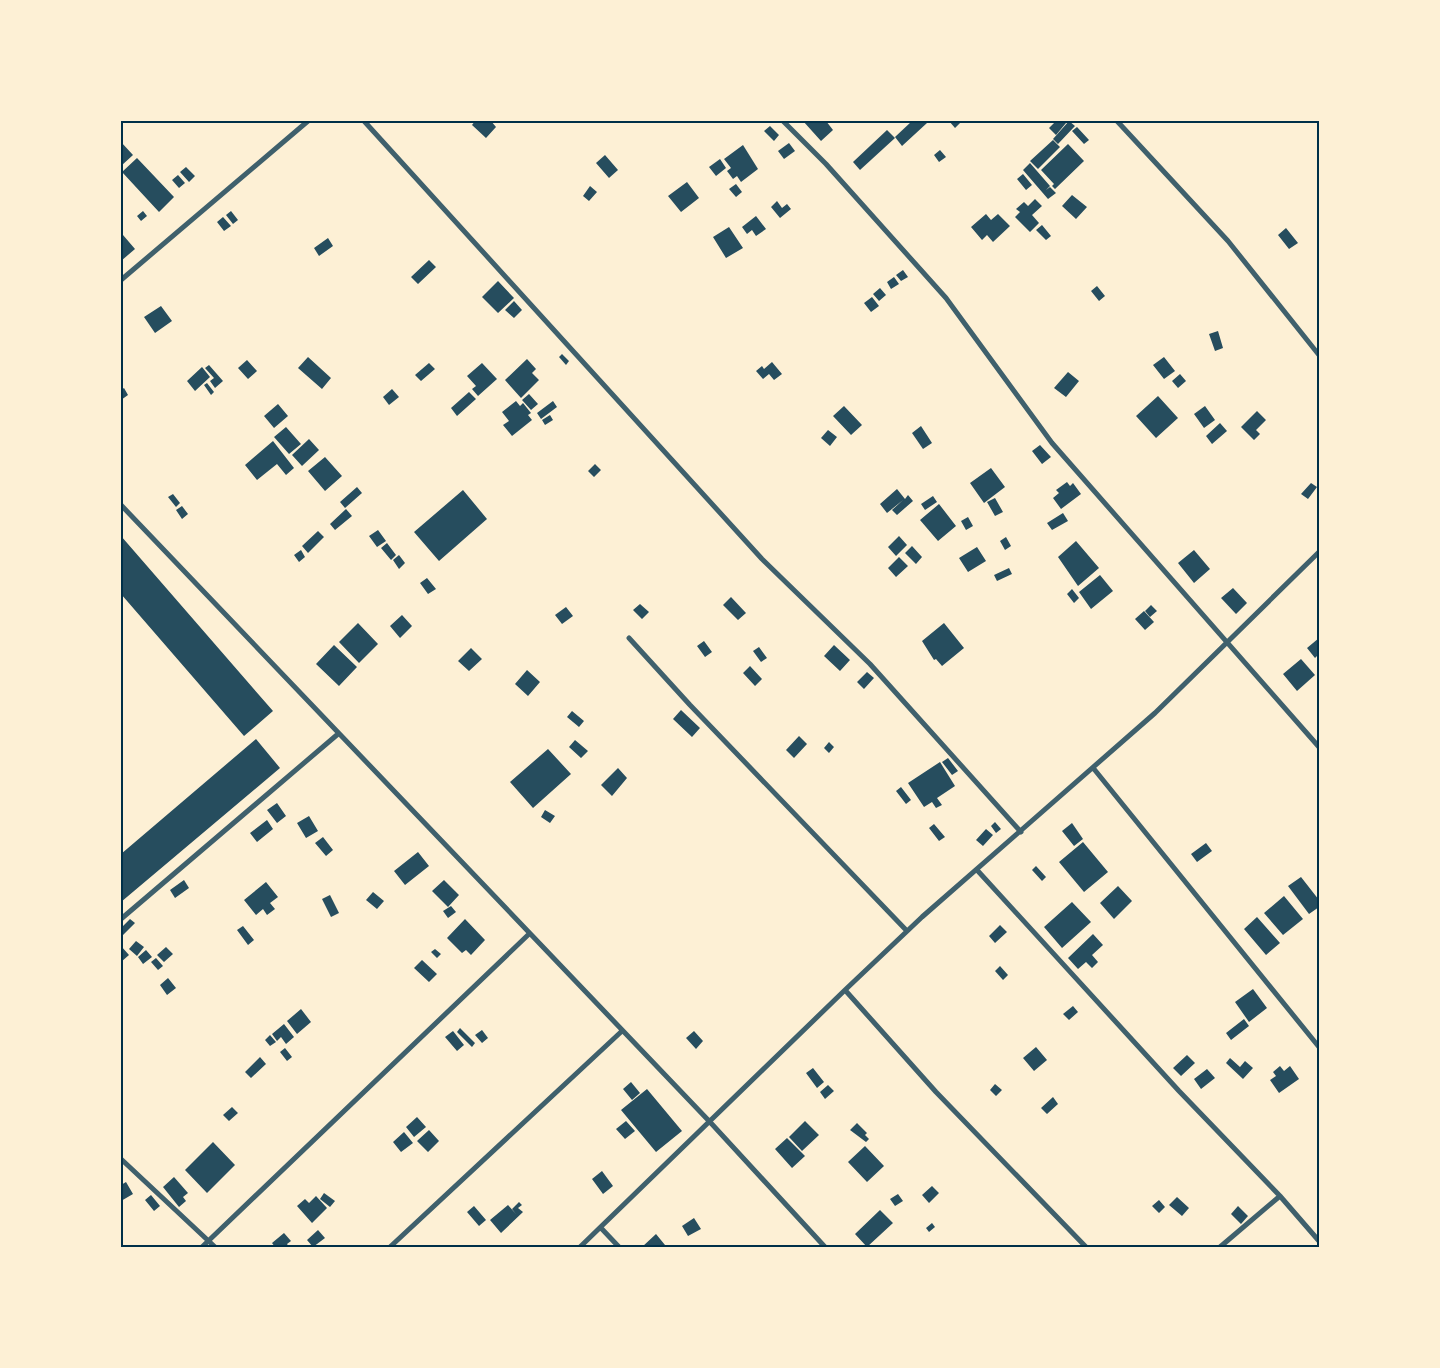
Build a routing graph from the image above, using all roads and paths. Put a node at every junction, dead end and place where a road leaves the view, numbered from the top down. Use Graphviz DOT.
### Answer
graph roads {
  1 [pos="308,121"];
  2 [pos="364,121"];
  3 [pos="783,121"];
  4 [pos="1117,121"];
  5 [pos="121,280"];
  6 [pos="1319,355"];
  7 [pos="121,504"];
  8 [pos="1319,552"];
  9 [pos="629,638"];
  10 [pos="1226,642"];
  11 [pos="338,734"];
  12 [pos="1319,747"];
  13 [pos="1094,769"];
  14 [pos="1021,832"];
  15 [pos="977,870"];
  16 [pos="121,919"];
  17 [pos="907,931"];
  18 [pos="529,934"];
  19 [pos="845,990"];
  20 [pos="622,1031"];
  21 [pos="1319,1047"];
  22 [pos="710,1122"];
  23 [pos="121,1159"];
  24 [pos="1280,1196"];
  25 [pos="601,1228"];
  26 [pos="209,1241"];
  27 [pos="1319,1241"];
  28 [pos="202,1247"];
  29 [pos="215,1247"];
  30 [pos="390,1247"];
  31 [pos="580,1247"];
  32 [pos="619,1247"];
  33 [pos="825,1247"];
  34 [pos="1086,1247"];
  35 [pos="1220,1247"];
  1 -- 5 [label="street"];
  2 -- 14 [label="street"];
  3 -- 10 [label="street"];
  4 -- 6 [label="street"];
  7 -- 11 [label="street"];
  8 -- 10 [label="street"];
  9 -- 17 [label="street"];
  10 -- 12 [label="street"];
  10 -- 13 [label="street"];
  11 -- 16 [label="street"];
  11 -- 18 [label="street"];
  13 -- 14 [label="street"];
  13 -- 21 [label="street"];
  14 -- 15 [label="street"];
  15 -- 17 [label="street"];
  15 -- 24 [label="street"];
  17 -- 19 [label="street"];
  18 -- 20 [label="street"];
  18 -- 26 [label="street"];
  19 -- 22 [label="street"];
  19 -- 34 [label="street"];
  20 -- 22 [label="street"];
  20 -- 30 [label="street"];
  22 -- 25 [label="street"];
  22 -- 33 [label="street"];
  23 -- 26 [label="street"];
  24 -- 27 [label="street"];
  24 -- 35 [label="street"];
  25 -- 31 [label="street"];
  25 -- 32 [label="street"];
  26 -- 28 [label="street"];
  26 -- 29 [label="street"];
}
